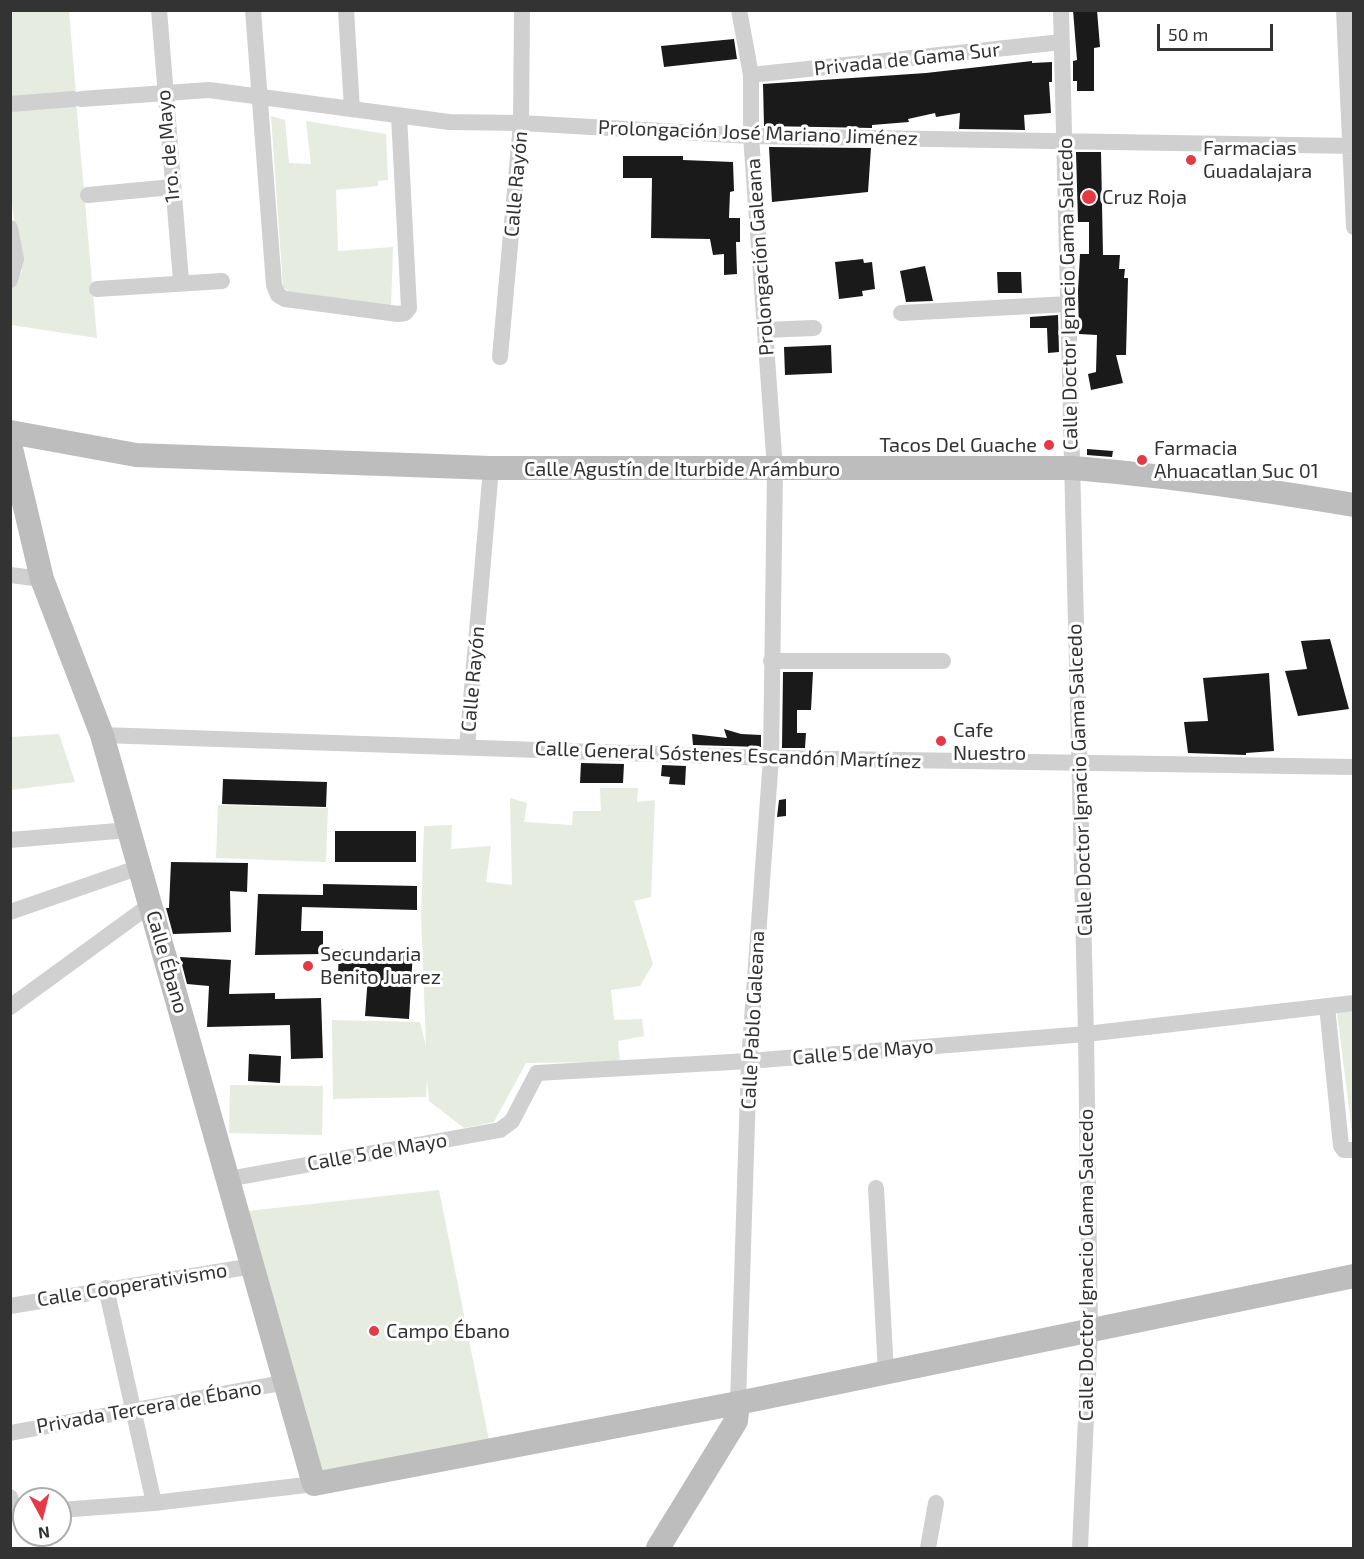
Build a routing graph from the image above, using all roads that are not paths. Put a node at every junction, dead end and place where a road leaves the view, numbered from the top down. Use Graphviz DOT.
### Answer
graph roads {
  1 [pos="159,10"];
  2 [pos="253,10"];
  3 [pos="346,10"];
  4 [pos="522,10"];
  5 [pos="739,10"];
  6 [pos="1061,10"];
  7 [pos="1344,10"];
  8 [pos="1062,42"];
  9 [pos="751,75"];
  10 [pos="163,92"];
  11 [pos="259,97"];
  12 [pos="10,104"];
  13 [pos="352,109"];
  14 [pos="399,116"];
  15 [pos="521,123"];
  16 [pos="751,136"];
  17 [pos="1066,142"];
  18 [pos="1352,146"];
  19 [pos="172,187"];
  20 [pos="88,195"];
  21 [pos="1353,227"];
  22 [pos="10,228"];
  23 [pos="10,280"];
  24 [pos="181,281"];
  25 [pos="222,281"];
  26 [pos="98,289"];
  27 [pos="1069,304"];
  28 [pos="901,313"];
  29 [pos="814,328"];
  30 [pos="765,330"];
  31 [pos="500,357"];
  32 [pos="10,432"];
  33 [pos="10,444"];
  34 [pos="492,468"];
  35 [pos="1071,468"];
  36 [pos="775,469"];
  37 [pos="1353,505"];
  38 [pos="10,575"];
  39 [pos="42,579"];
  40 [pos="771,661"];
  41 [pos="943,661"];
  42 [pos="102,735"];
  43 [pos="467,747"];
  44 [pos="771,758"];
  45 [pos="1080,765"];
  46 [pos="1353,767"];
  47 [pos="119,831"];
  48 [pos="10,840"];
  49 [pos="140,867"];
  50 [pos="150,905"];
  51 [pos="10,912"];
  52 [pos="1353,1003"];
  53 [pos="1327,1006"];
  54 [pos="10,1007"];
  55 [pos="1086,1034"];
  56 [pos="749,1061"];
  57 [pos="1353,1150"];
  58 [pos="228,1179"];
  59 [pos="876,1188"];
  60 [pos="253,1266"];
  61 [pos="1353,1276"];
  62 [pos="106,1288"];
  63 [pos="10,1306"];
  64 [pos="1090,1330"];
  65 [pos="886,1373"];
  66 [pos="287,1382"];
  67 [pos="738,1403"];
  68 [pos="131,1411"];
  69 [pos="10,1433"];
  70 [pos="314,1484"];
  71 [pos="154,1503"];
  72 [pos="936,1503"];
  73 [pos="72,1509"];
  74 [pos="658,1548"];
  75 [pos="928,1548"];
  76 [pos="1080,1548"];
  1 -- 10 [label="street, 1ro. de Mayo"];
  2 -- 11 [label="street"];
  3 -- 13 [label="street"];
  4 -- 15 [label="street, Calle Rayón"];
  5 -- 9 [label="street, Prolongación Galeana"];
  6 -- 8 [label="street, Calle Doctor Ignacio Gama Salcedo"];
  7 -- 18 [label="street"];
  8 -- 9 [label="street, Privada de Gama Sur"];
  8 -- 17 [label="street, Calle Doctor Ignacio Gama Salcedo"];
  9 -- 16 [label="street, Prolongación Galeana"];
  10 -- 11 [label="street, Prolongación José Mariano Jiménez"];
  10 -- 12 [label="street, Prolongación José Mariano Jiménez"];
  10 -- 19 [label="street, 1ro. de Mayo"];
  11 -- 13 [label="street, Prolongación José Mariano Jiménez"];
  11 -- 14 [label="street"];
  13 -- 14 [label="street, Prolongación José Mariano Jiménez"];
  14 -- 15 [label="street, Prolongación José Mariano Jiménez"];
  15 -- 16 [label="street, Prolongación José Mariano Jiménez"];
  15 -- 31 [label="street, Calle Rayón"];
  16 -- 17 [label="street, Prolongación José Mariano Jiménez"];
  16 -- 30 [label="street, Prolongación Galeana"];
  17 -- 18 [label="street, Prolongación José Mariano Jiménez"];
  17 -- 27 [label="street, Calle Doctor Ignacio Gama Salcedo"];
  18 -- 21 [label="street"];
  19 -- 20 [label="street"];
  19 -- 24 [label="street, 1ro. de Mayo"];
  22 -- 23 [label="street"];
  24 -- 25 [label="street"];
  24 -- 26 [label="street"];
  27 -- 28 [label="street"];
  27 -- 35 [label="street, Calle Doctor Ignacio Gama Salcedo"];
  29 -- 30 [label="street"];
  30 -- 36 [label="street, Prolongación Galeana"];
  32 -- 34 [label="street, Calle Agustín de Iturbide Arámburo"];
  33 -- 39 [label="street, Calle Ébano"];
  34 -- 36 [label="street, Calle Agustín de Iturbide Arámburo"];
  34 -- 43 [label="street, Calle Rayón"];
  35 -- 36 [label="street, Calle Agustín de Iturbide Arámburo"];
  35 -- 37 [label="street, Calle Agustín de Iturbide Arámburo"];
  35 -- 45 [label="street, Calle Doctor Ignacio Gama Salcedo"];
  36 -- 40 [label="street, Calle Pablo Galeana"];
  38 -- 39 [label="street"];
  39 -- 42 [label="street, Calle Ébano"];
  40 -- 41 [label="street"];
  40 -- 44 [label="street, Calle Pablo Galeana"];
  42 -- 43 [label="street, Calle General Sóstenes Escandón Martínez"];
  42 -- 47 [label="street, Calle Ébano"];
  43 -- 44 [label="street, Calle General Sóstenes Escandón Martínez"];
  44 -- 45 [label="street, Calle General Sóstenes Escandón Martínez"];
  44 -- 56 [label="street, Calle Pablo Galeana"];
  45 -- 46 [label="street, Calle General Sóstenes Escandón Martínez"];
  45 -- 55 [label="street, Calle Doctor Ignacio Gama Salcedo"];
  47 -- 48 [label="street"];
  47 -- 49 [label="street, Calle Ébano"];
  49 -- 50 [label="street, Calle Ébano"];
  49 -- 51 [label="street"];
  50 -- 54 [label="street"];
  50 -- 58 [label="street, Calle Ébano"];
  52 -- 53 [label="street, Calle 5 de Mayo"];
  53 -- 55 [label="street, Calle 5 de Mayo"];
  53 -- 57 [label="street"];
  55 -- 56 [label="street, Calle 5 de Mayo"];
  55 -- 64 [label="street, Calle Doctor Ignacio Gama Salcedo"];
  56 -- 58 [label="street, Calle 5 de Mayo"];
  56 -- 67 [label="street, Calle Pablo Galeana"];
  58 -- 60 [label="street, Calle Ébano"];
  59 -- 65 [label="street"];
  60 -- 62 [label="street, Calle Cooperativismo"];
  60 -- 66 [label="street, Calle Ébano"];
  61 -- 64 [label="street"];
  62 -- 63 [label="street, Calle Cooperativismo"];
  62 -- 68 [label="street"];
  64 -- 65 [label="street"];
  64 -- 76 [label="street, Calle Doctor Ignacio Gama Salcedo"];
  65 -- 67 [label="street"];
  66 -- 68 [label="street, Privada Tercera de Ébano"];
  66 -- 70 [label="street, Calle Ébano"];
  67 -- 70 [label="street"];
  67 -- 74 [label="street, Calle Pablo Galeana"];
  68 -- 69 [label="street, Privada Tercera de Ébano"];
  68 -- 71 [label="street"];
  70 -- 71 [label="street"];
  71 -- 73 [label="street"];
  72 -- 75 [label="street"];
}
